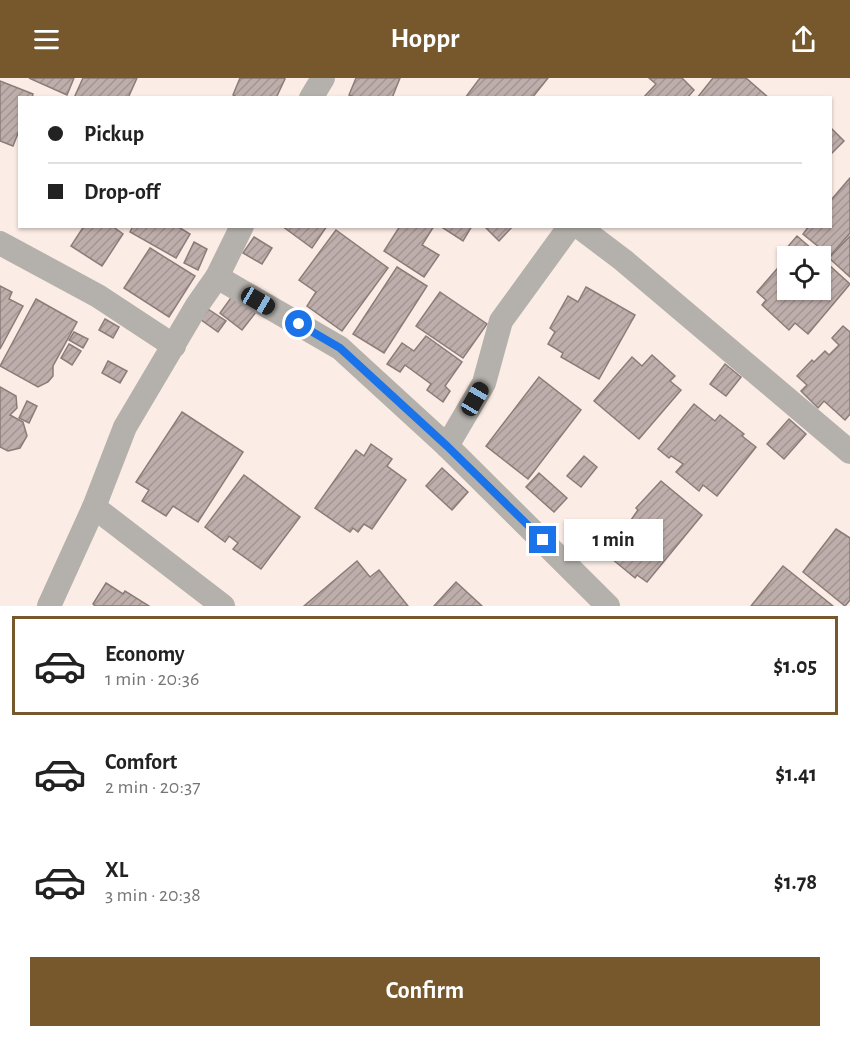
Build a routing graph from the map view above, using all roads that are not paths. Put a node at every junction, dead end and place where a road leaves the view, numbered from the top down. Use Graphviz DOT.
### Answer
graph roads {
  1 [pos="323,78"];
  2 [pos="312,96"];
  3 [pos="241,228"];
  4 [pos="569,228"];
  5 [pos="581,228"];
  6 [pos="0,243"];
  7 [pos="217,277"];
  8 [pos="174,346"];
  9 [pos="447,446"];
  10 [pos="850,452"];
  11 [pos="94,507"];
  12 [pos="49,606"];
  13 [pos="223,606"];
  14 [pos="608,606"];
  1 -- 2 [label="street"];
  3 -- 7 [label="street"];
  4 -- 9 [label="street"];
  5 -- 10 [label="street"];
  6 -- 8 [label="street"];
  7 -- 8 [label="street"];
  7 -- 9 [label="street"];
  8 -- 11 [label="street"];
  9 -- 14 [label="street"];
  11 -- 12 [label="street"];
  11 -- 13 [label="street"];
}
